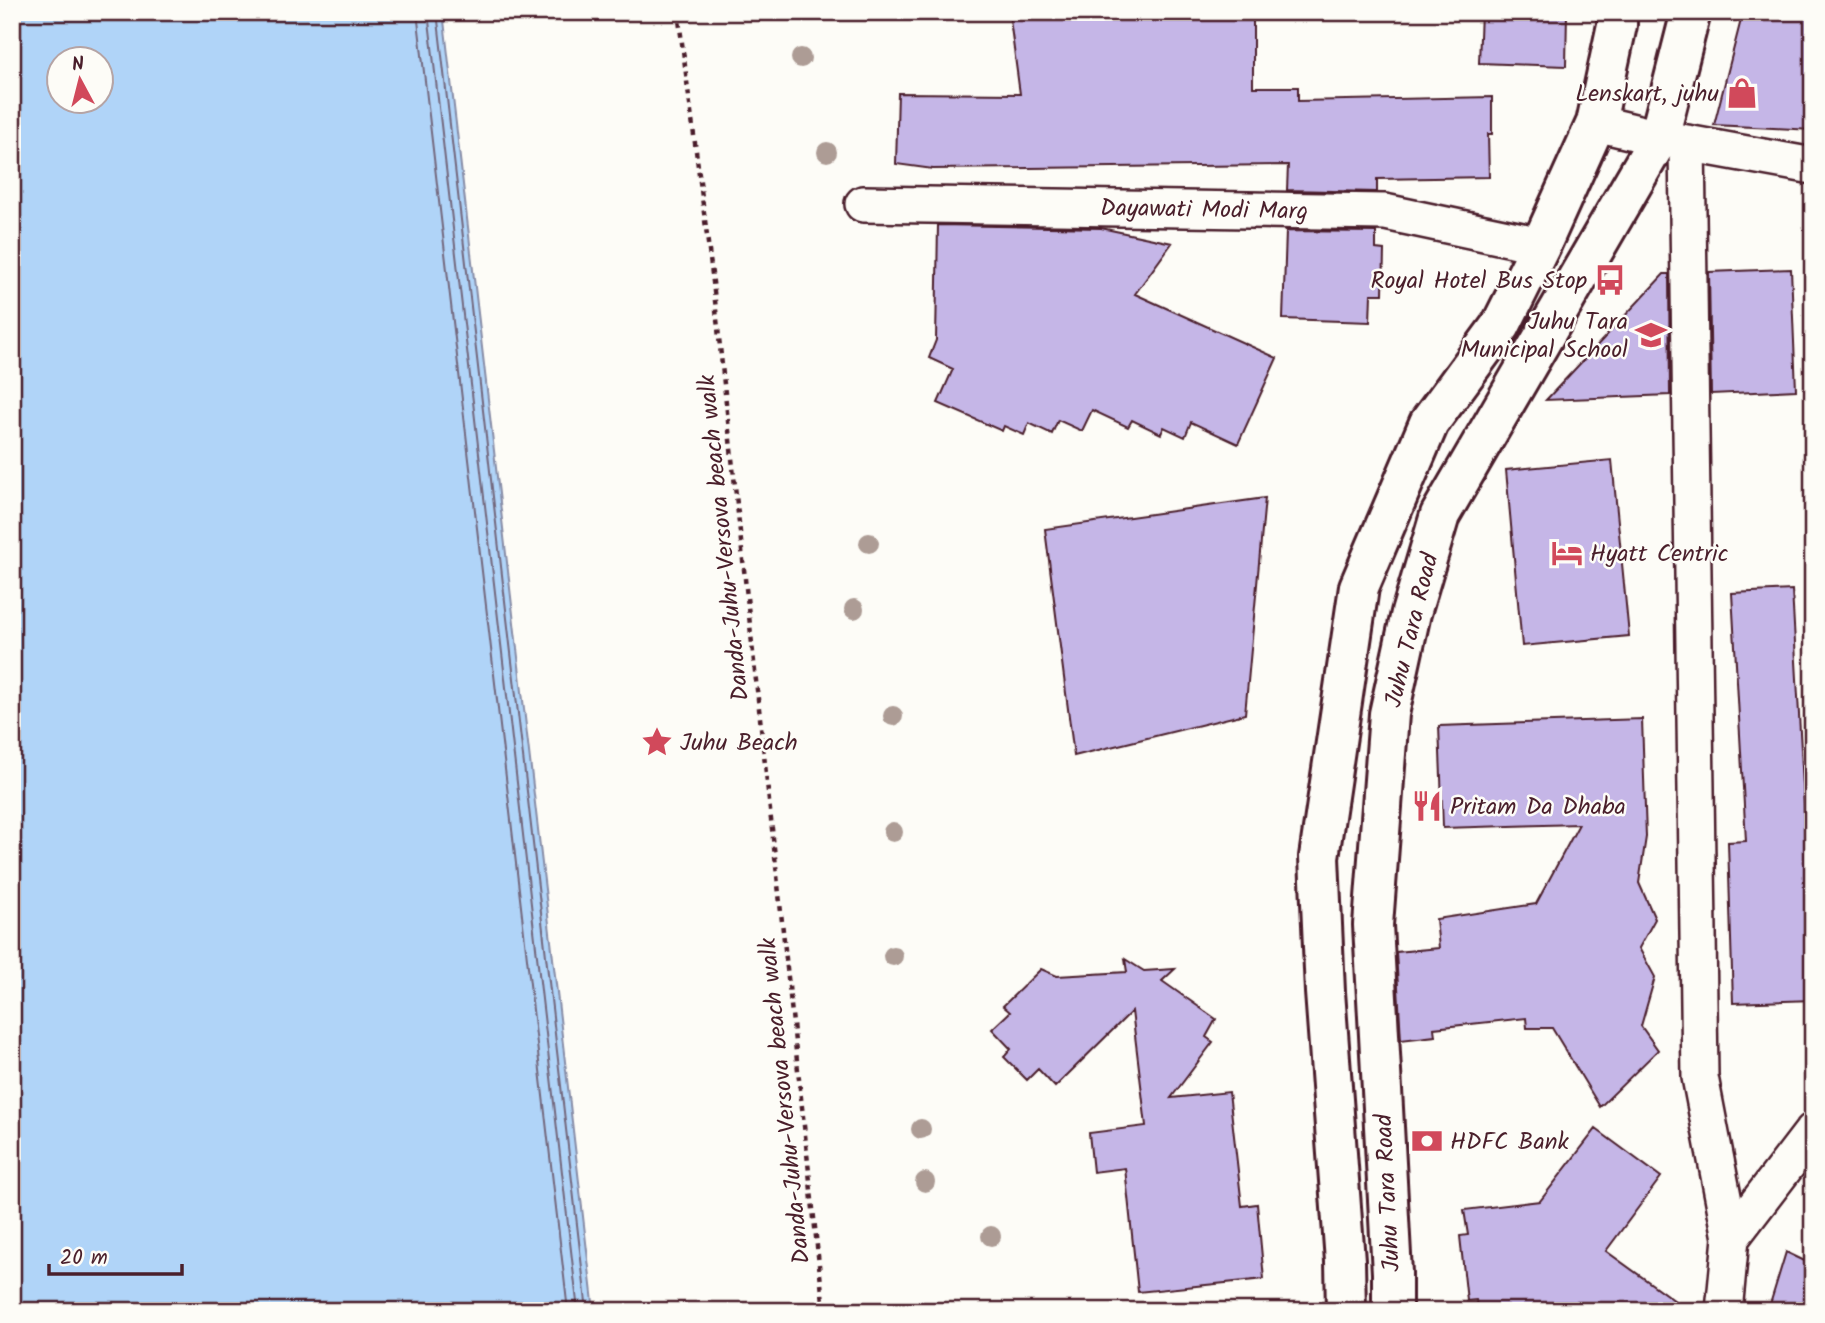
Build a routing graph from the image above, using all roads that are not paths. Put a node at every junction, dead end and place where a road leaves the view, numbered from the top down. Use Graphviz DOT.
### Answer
graph roads {
  1 [pos="1617,12"];
  2 [pos="1691,12"];
  3 [pos="1596,123"];
  4 [pos="1673,141"];
  5 [pos="1813,166"];
  6 [pos="863,204"];
  7 [pos="1541,245"];
  8 [pos="1813,1131"];
  9 [pos="1731,1238"];
  10 [pos="1346,1311"];
  11 [pos="1392,1311"];
  12 [pos="1724,1311"];
  1 -- 3 [label="main road, Juhu Tara Road"];
  2 -- 4 [label="main road, Juhu Tara Road"];
  3 -- 4 [label="street"];
  3 -- 7 [label="main road, Juhu Tara Road"];
  4 -- 5 [label="street"];
  4 -- 9 [label="street"];
  4 -- 11 [label="main road, Juhu Tara Road"];
  6 -- 7 [label="street, Dayawati Modi Marg"];
  7 -- 10 [label="main road, Juhu Tara Road"];
  8 -- 9 [label="street"];
  9 -- 12 [label="street"];
}
